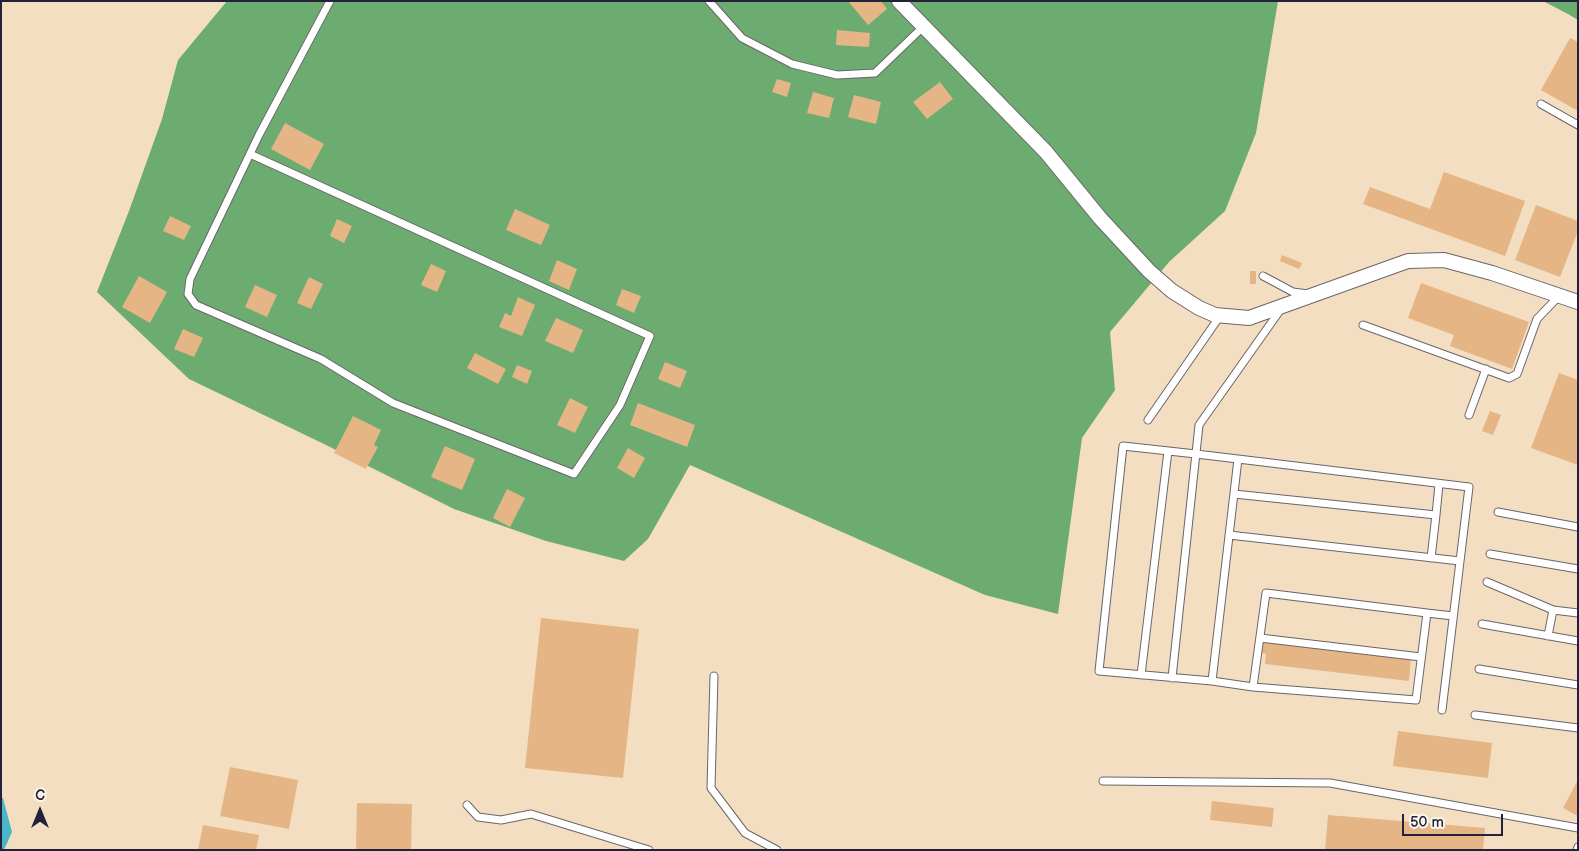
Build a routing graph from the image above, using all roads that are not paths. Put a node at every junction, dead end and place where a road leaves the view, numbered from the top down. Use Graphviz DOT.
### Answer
graph roads {
  1 [pos="330,1"];
  2 [pos="709,1"];
  3 [pos="899,1"];
  4 [pos="923,27"];
  5 [pos="1542,104"];
  6 [pos="1578,125"];
  7 [pos="250,154"];
  8 [pos="1263,276"];
  9 [pos="1310,295"];
  10 [pos="1560,296"];
  11 [pos="1578,302"];
  12 [pos="1284,304"];
  13 [pos="1220,316"];
  14 [pos="1363,325"];
  15 [pos="1486,369"];
  16 [pos="1469,415"];
  17 [pos="1148,420"];
  18 [pos="1168,451"];
  19 [pos="1196,454"];
  20 [pos="1238,459"];
  21 [pos="1439,484"];
  22 [pos="1234,494"];
  23 [pos="1498,512"];
  24 [pos="1436,515"];
  25 [pos="1578,527"];
  26 [pos="1229,535"];
  27 [pos="1490,554"];
  28 [pos="1431,558"];
  29 [pos="1460,561"];
  30 [pos="1578,569"];
  31 [pos="1487,582"];
  32 [pos="1553,610"];
  33 [pos="1427,613"];
  34 [pos="1578,613"];
  35 [pos="1453,616"];
  36 [pos="1482,624"];
  37 [pos="1548,636"];
  38 [pos="1260,638"];
  39 [pos="1578,641"];
  40 [pos="1421,657"];
  41 [pos="1479,669"];
  42 [pos="1141,675"];
  43 [pos="714,676"];
  44 [pos="1172,678"];
  45 [pos="1212,681"];
  46 [pos="1578,685"];
  47 [pos="1253,688"];
  48 [pos="1442,710"];
  49 [pos="1475,715"];
  50 [pos="1578,728"];
  51 [pos="1103,781"];
  52 [pos="467,805"];
  53 [pos="1578,828"];
  54 [pos="649,850"];
  55 [pos="777,850"];
  1 -- 7 [label="lane"];
  2 -- 4 [label="lane"];
  3 -- 4 [label="street"];
  4 -- 13 [label="street"];
  5 -- 6 [label="lane"];
  7 -- 7 [label="lane"];
  8 -- 9 [label="lane"];
  9 -- 10 [label="street"];
  9 -- 12 [label="street"];
  10 -- 11 [label="street"];
  10 -- 15 [label="lane"];
  12 -- 13 [label="street"];
  12 -- 19 [label="lane"];
  13 -- 17 [label="lane"];
  14 -- 15 [label="lane"];
  15 -- 16 [label="lane"];
  18 -- 19 [label="lane"];
  18 -- 42 [label="lane"];
  18 -- 42 [label="lane"];
  19 -- 20 [label="lane"];
  19 -- 44 [label="lane"];
  20 -- 21 [label="lane"];
  20 -- 22 [label="lane"];
  21 -- 24 [label="lane"];
  21 -- 29 [label="lane"];
  22 -- 24 [label="lane"];
  22 -- 26 [label="lane"];
  23 -- 25 [label="lane"];
  24 -- 28 [label="lane"];
  26 -- 28 [label="lane"];
  26 -- 45 [label="lane"];
  27 -- 30 [label="lane"];
  28 -- 29 [label="lane"];
  29 -- 35 [label="lane"];
  31 -- 32 [label="lane"];
  32 -- 34 [label="lane"];
  32 -- 37 [label="lane"];
  33 -- 35 [label="lane"];
  33 -- 38 [label="lane"];
  33 -- 40 [label="lane"];
  35 -- 48 [label="lane"];
  36 -- 37 [label="lane"];
  37 -- 39 [label="lane"];
  38 -- 40 [label="lane"];
  38 -- 47 [label="lane"];
  40 -- 47 [label="lane"];
  41 -- 46 [label="lane"];
  42 -- 44 [label="lane"];
  43 -- 55 [label="lane"];
  44 -- 45 [label="lane"];
  45 -- 47 [label="lane"];
  49 -- 50 [label="lane"];
  51 -- 53 [label="lane"];
  52 -- 54 [label="lane"];
}
